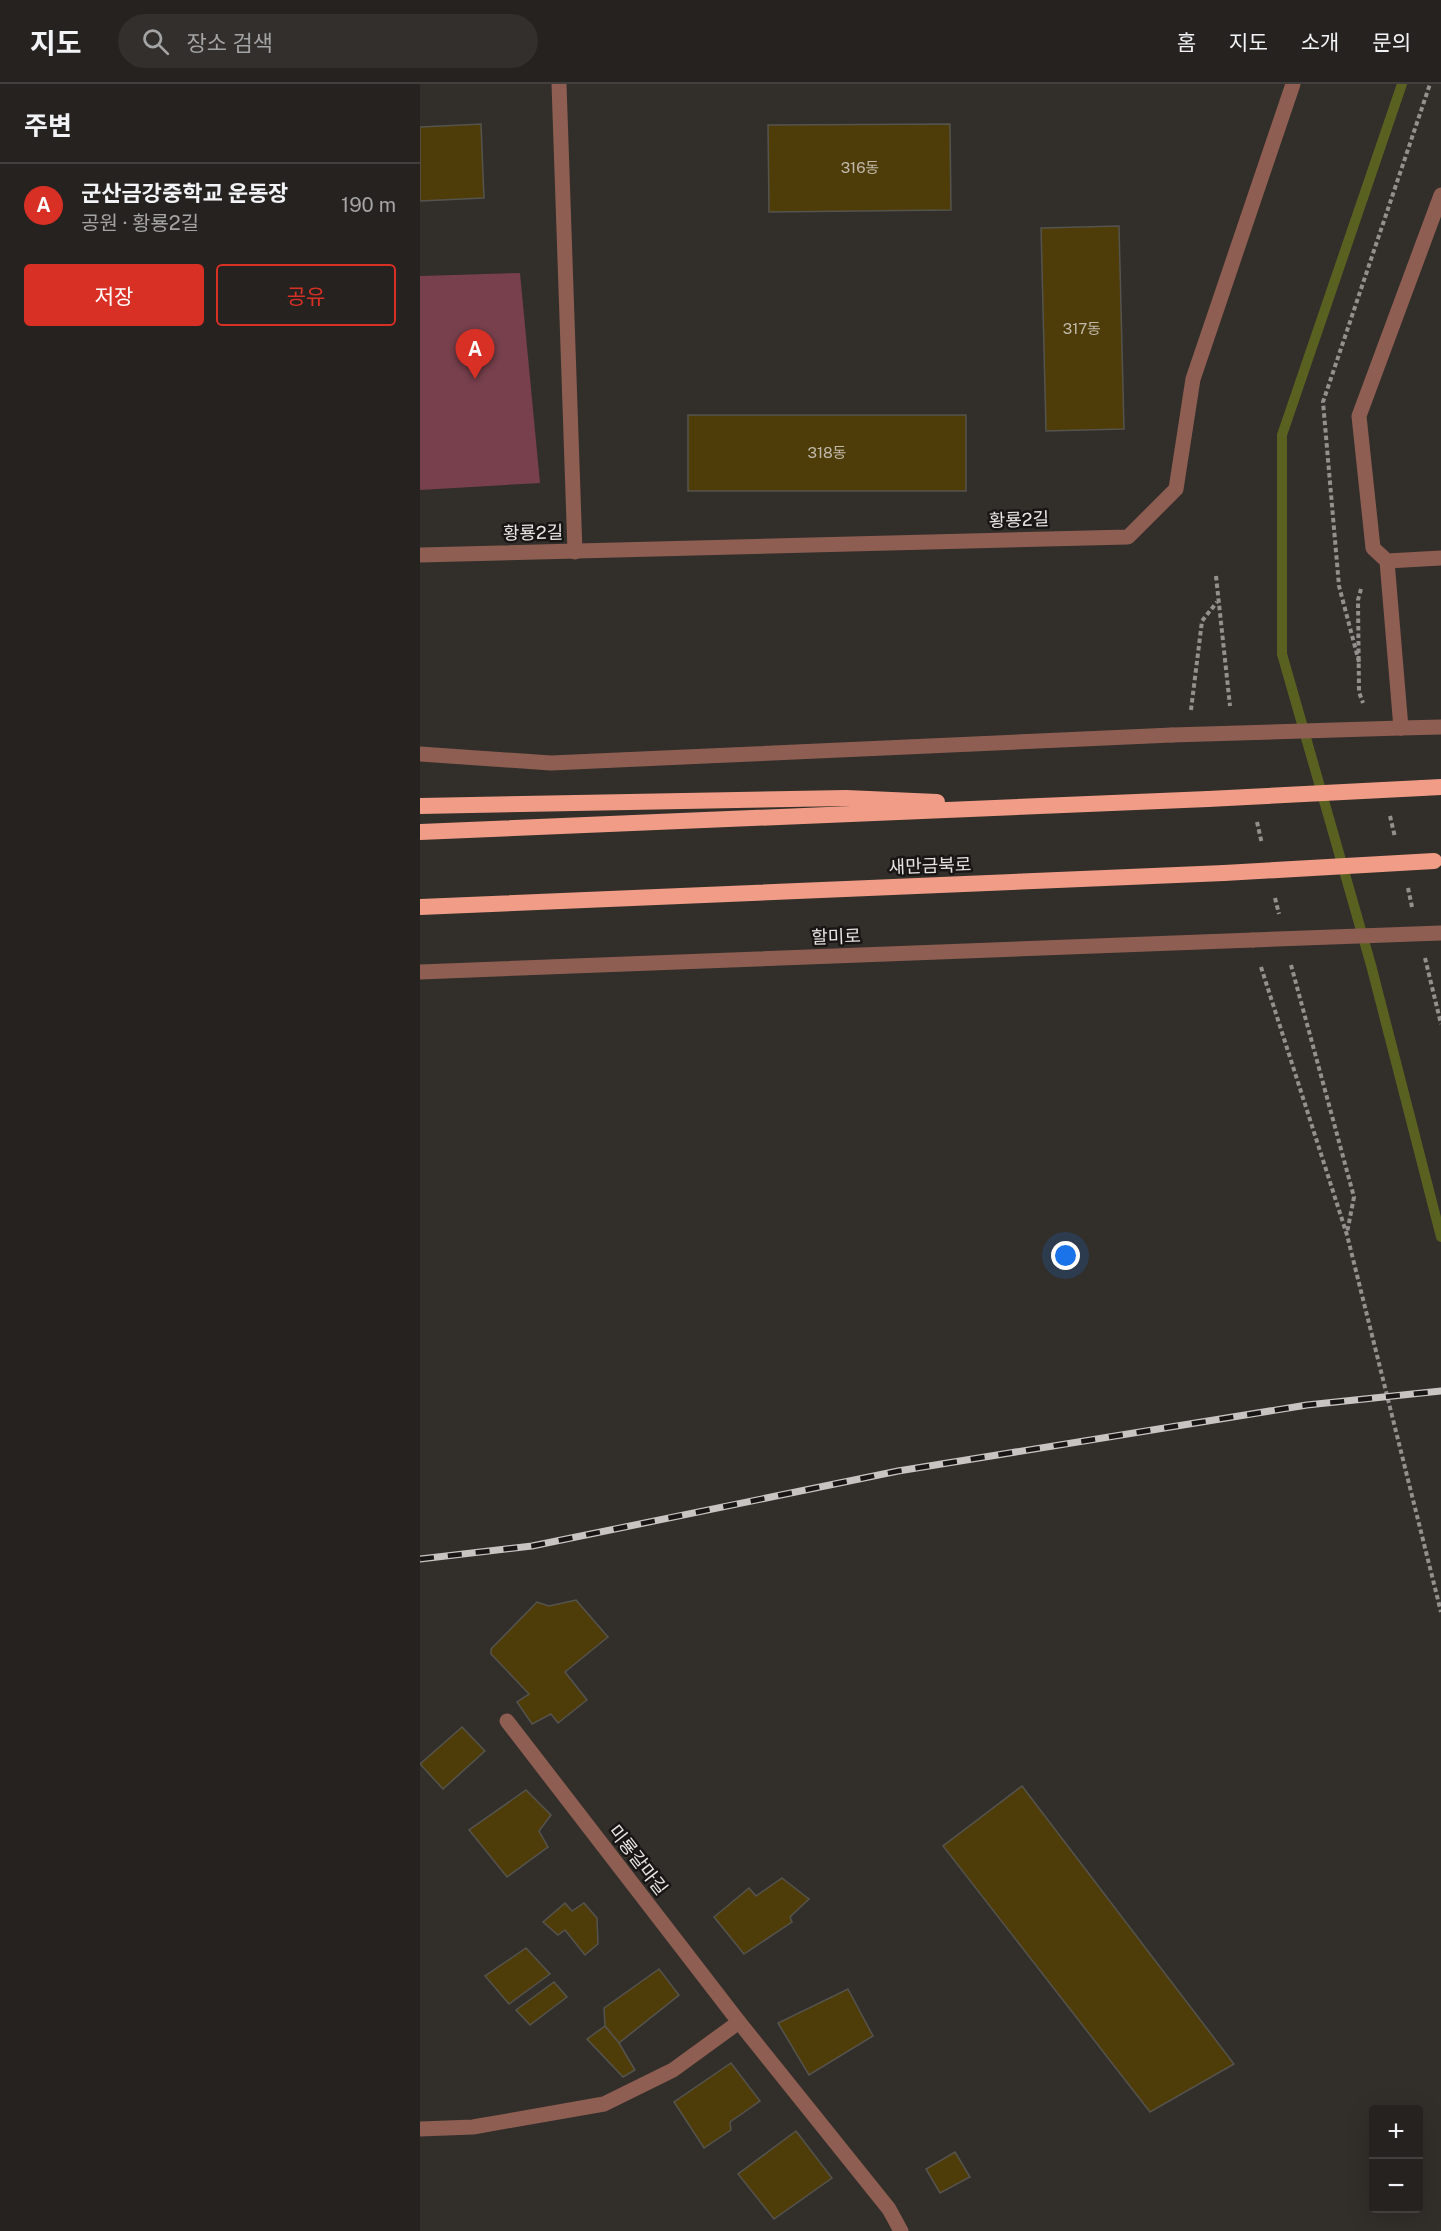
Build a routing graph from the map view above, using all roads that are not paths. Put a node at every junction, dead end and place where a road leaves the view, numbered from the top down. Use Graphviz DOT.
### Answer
graph roads {
  1 [pos="559,84"];
  2 [pos="1293,84"];
  3 [pos="1441,195"];
  4 [pos="575,552"];
  5 [pos="420,555"];
  6 [pos="1441,558"];
  7 [pos="1387,561"];
  8 [pos="1441,727"];
  9 [pos="1401,728"];
  10 [pos="420,754"];
  11 [pos="1441,787"];
  12 [pos="420,806"];
  13 [pos="1058,807"];
  14 [pos="420,832"];
  15 [pos="1438,861"];
  16 [pos="420,907"];
  17 [pos="1441,933"];
  18 [pos="420,972"];
  19 [pos="507,1721"];
  20 [pos="739,2022"];
  21 [pos="420,2129"];
  22 [pos="901,2231"];
  1 -- 4 [label="street"];
  2 -- 4 [label="street, 황룡2길"];
  3 -- 7 [label="street"];
  4 -- 5 [label="street, 황룡2길"];
  6 -- 7 [label="street"];
  7 -- 9 [label="street"];
  8 -- 9 [label="street"];
  9 -- 10 [label="street, bridge"];
  11 -- 13 [label="highway, bridge"];
  12 -- 13 [label="highway"];
  13 -- 14 [label="highway"];
  15 -- 16 [label="highway, 새만금북로, bridge"];
  17 -- 18 [label="street, 할미로, bridge"];
  19 -- 20 [label="street, 미룡갈마길"];
  20 -- 21 [label="street"];
  20 -- 22 [label="street, 미룡갈마길"];
}
